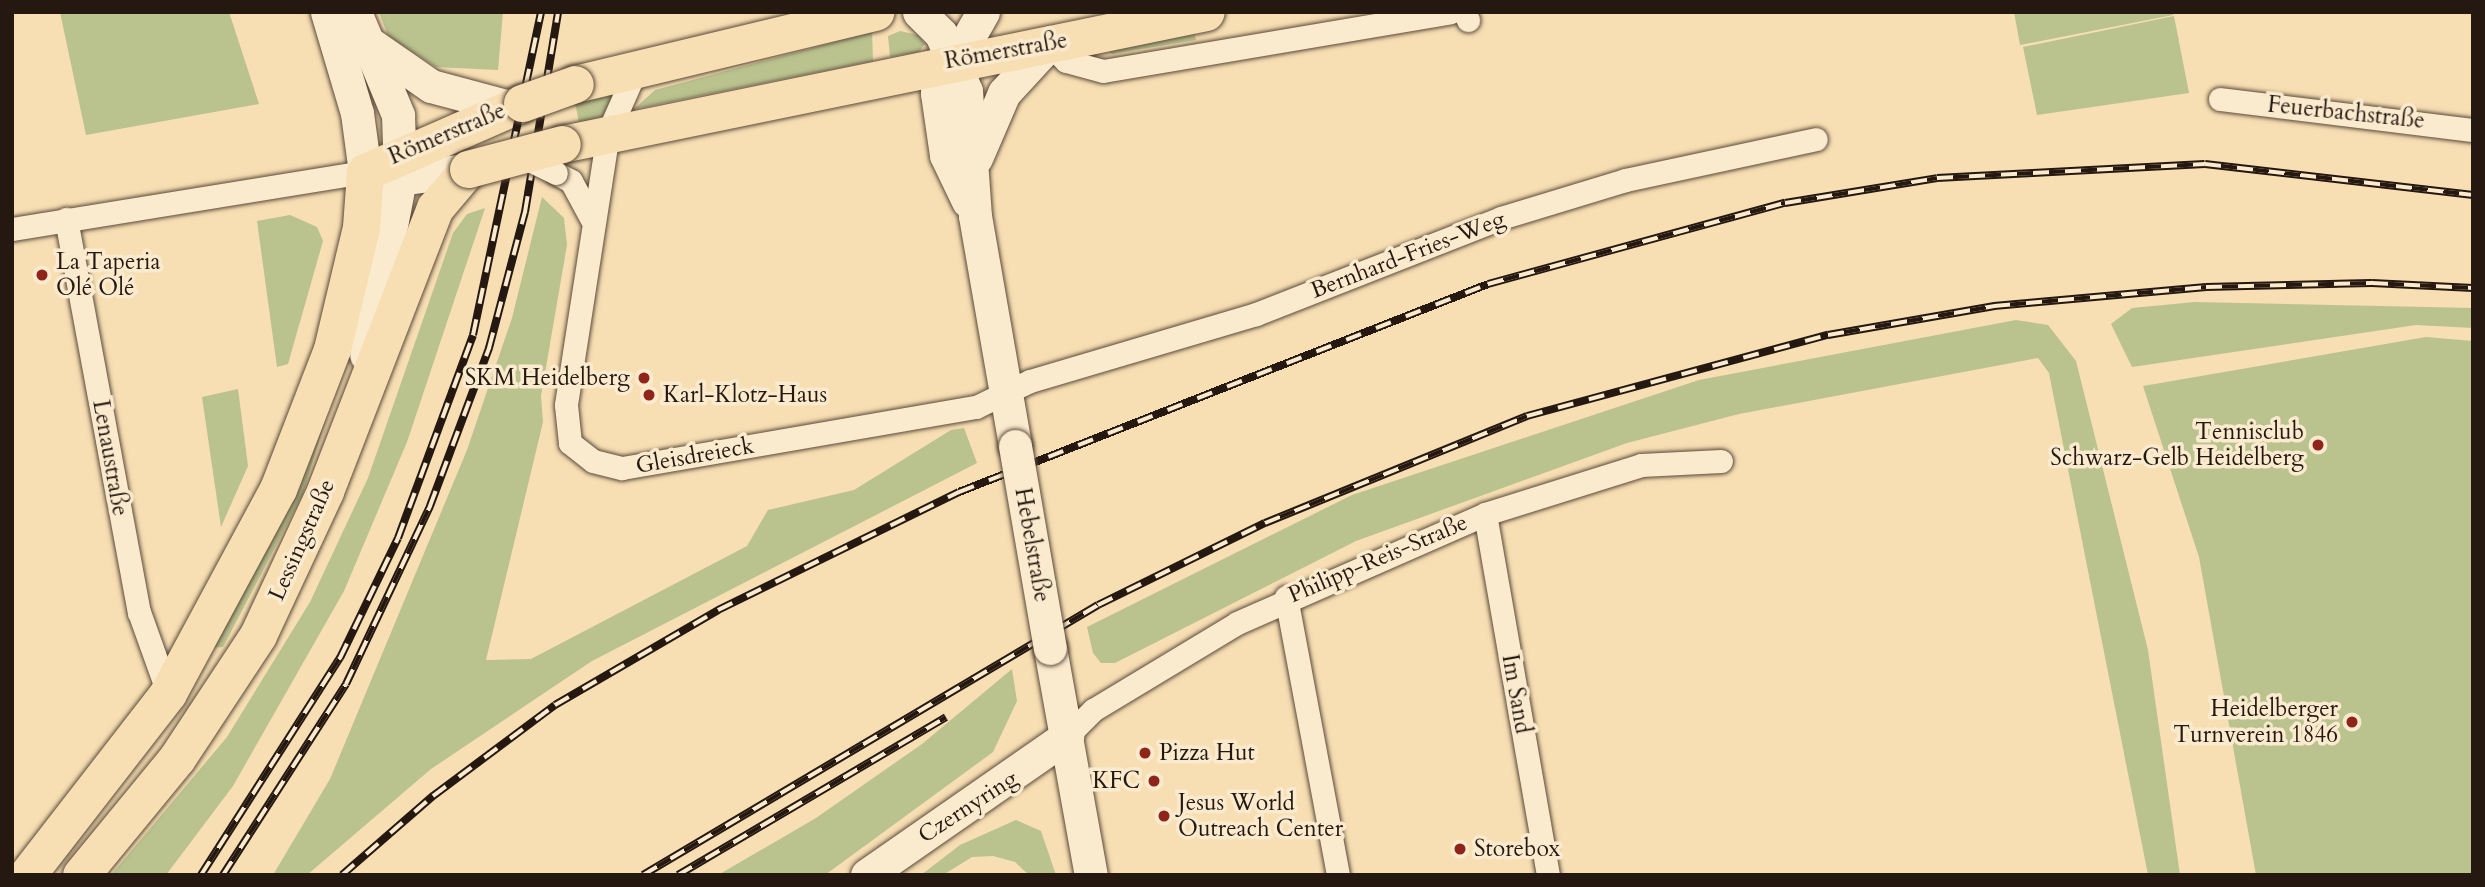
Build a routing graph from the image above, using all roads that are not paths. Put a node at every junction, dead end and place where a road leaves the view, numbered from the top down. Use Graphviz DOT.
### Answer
graph roads {
  1 [pos="327,12"];
  2 [pos="355,12"];
  3 [pos="876,12"];
  4 [pos="919,12"];
  5 [pos="983,12"];
  6 [pos="1206,12"];
  7 [pos="1461,15"];
  8 [pos="1049,44"];
  9 [pos="372,45"];
  10 [pos="955,60"];
  11 [pos="638,65"];
  12 [pos="2220,99"];
  13 [pos="470,111"];
  14 [pos="2473,130"];
  15 [pos="608,133"];
  16 [pos="1815,139"];
  17 [pos="559,159"];
  18 [pos="388,167"];
  19 [pos="972,167"];
  20 [pos="466,169"];
  21 [pos="975,216"];
  22 [pos="591,218"];
  23 [pos="66,219"];
  24 [pos="12,229"];
  25 [pos="1006,391"];
  26 [pos="350,424"];
  27 [pos="1721,461"];
  28 [pos="1485,514"];
  29 [pos="1286,597"];
  30 [pos="169,693"];
  31 [pos="1067,736"];
  32 [pos="191,739"];
  33 [pos="27,875"];
  34 [pos="81,875"];
  35 [pos="867,875"];
  36 [pos="1091,875"];
  37 [pos="1338,875"];
  38 [pos="1548,875"];
  1 -- 18 [label="main road"];
  2 -- 9 [label="main road"];
  3 -- 11 [label="main road, Römerstraße"];
  4 -- 10 [label="main road, Hebelstraße"];
  5 -- 10 [label="main road, Hebelstraße"];
  6 -- 8 [label="main road, Römerstraße"];
  7 -- 8 [label="street"];
  8 -- 10 [label="main road, Römerstraße"];
  8 -- 19 [label="main road"];
  9 -- 13 [label="main road"];
  9 -- 18 [label="main road"];
  10 -- 15 [label="main road, Römerstraße"];
  10 -- 19 [label="main road, Hebelstraße"];
  10 -- 21 [label="main road, Hebelstraße"];
  11 -- 13 [label="main road, Römerstraße, bridge"];
  11 -- 15 [label="street, Gleisdreieck"];
  12 -- 14 [label="street, Feuerbachstraße"];
  13 -- 18 [label="main road, Römerstraße"];
  15 -- 17 [label="main road, Römerstraße"];
  15 -- 22 [label="street, Gleisdreieck"];
  16 -- 25 [label="street, Bernhard-Fries-Weg"];
  17 -- 20 [label="main road, Römerstraße, bridge"];
  17 -- 22 [label="street"];
  18 -- 20 [label="main road"];
  18 -- 23 [label="street, Römerstraße"];
  18 -- 26 [label="main road, Lessingstraße"];
  18 -- 30 [label="main road, Lessingstraße"];
  19 -- 21 [label="main road, Hebelstraße"];
  20 -- 26 [label="main road, Römerstraße"];
  21 -- 25 [label="main road, Hebelstraße"];
  22 -- 25 [label="street, Gleisdreieck"];
  23 -- 24 [label="street, Römerstraße"];
  23 -- 30 [label="street, Lenaustraße"];
  25 -- 31 [label="main road, Hebelstraße, bridge"];
  26 -- 32 [label="main road, Lessingstraße"];
  27 -- 28 [label="street, Philipp-Reis-Straße"];
  28 -- 29 [label="street, Philipp-Reis-Straße"];
  28 -- 38 [label="street, Im Sand"];
  29 -- 31 [label="street, Philipp-Reis-Straße"];
  29 -- 37 [label="street"];
  30 -- 32 [label="main road"];
  30 -- 33 [label="main road, Lessingstraße"];
  31 -- 35 [label="main road, Czernyring"];
  31 -- 36 [label="main road, Hebelstraße"];
  32 -- 34 [label="main road, Lessingstraße"];
}
